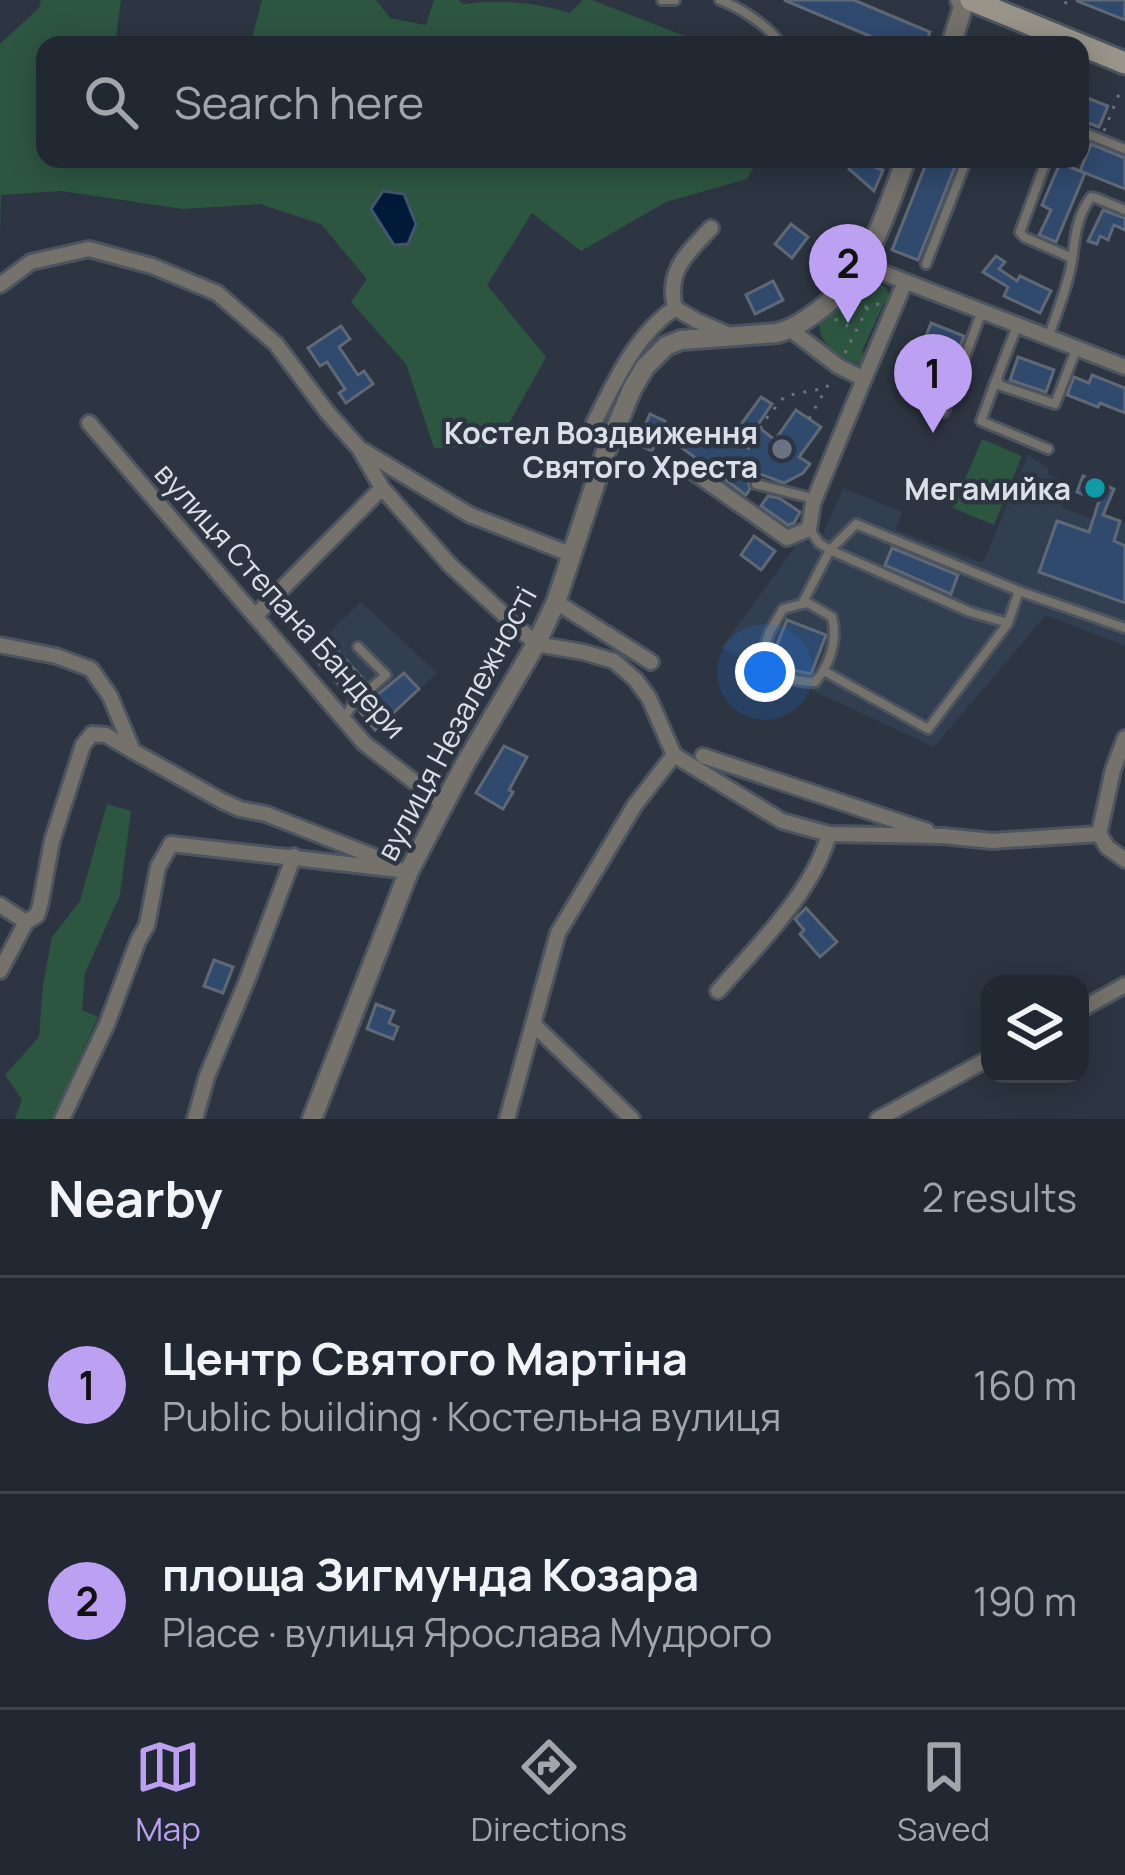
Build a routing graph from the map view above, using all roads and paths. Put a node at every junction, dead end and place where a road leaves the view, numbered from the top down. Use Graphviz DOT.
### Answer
graph roads {
  1 [pos="662,0"];
  2 [pos="675,0"];
  3 [pos="720,0"];
  4 [pos="960,0"];
  5 [pos="971,0"];
  6 [pos="735,3"];
  7 [pos="776,36"];
  8 [pos="954,36"];
  9 [pos="1059,36"];
  10 [pos="1089,48"];
  11 [pos="1125,63"];
  12 [pos="1119,94"];
  13 [pos="1089,134"];
  14 [pos="1101,139"];
  15 [pos="1125,148"];
  16 [pos="902,168"];
  17 [pos="963,168"];
  18 [pos="1044,168"];
  19 [pos="1125,210"];
  20 [pos="710,228"];
  21 [pos="1072,258"];
  22 [pos="926,264"];
  23 [pos="863,265"];
  24 [pos="904,282"];
  25 [pos="0,285"];
  26 [pos="884,303"];
  27 [pos="674,308"];
  28 [pos="983,310"];
  29 [pos="1018,324"];
  30 [pos="790,330"];
  31 [pos="855,330"];
  32 [pos="732,336"];
  33 [pos="1049,336"];
  34 [pos="1077,348"];
  35 [pos="1125,367"];
  36 [pos="997,378"];
  37 [pos="863,379"];
  38 [pos="825,388"];
  39 [pos="944,412"];
  40 [pos="89,423"];
  41 [pos="594,423"];
  42 [pos="359,448"];
  43 [pos="1048,449"];
  44 [pos="692,471"];
  45 [pos="756,484"];
  46 [pos="382,488"];
  47 [pos="813,502"];
  48 [pos="809,529"];
  49 [pos="830,550"];
  50 [pos="570,554"];
  51 [pos="1018,591"];
  52 [pos="556,602"];
  53 [pos="802,604"];
  54 [pos="255,616"];
  55 [pos="1008,623"];
  56 [pos="1125,628"];
  57 [pos="536,644"];
  58 [pos="0,645"];
  59 [pos="358,647"];
  60 [pos="651,662"];
  61 [pos="824,671"];
  62 [pos="344,719"];
  63 [pos="1125,738"];
  64 [pos="133,751"];
  65 [pos="674,755"];
  66 [pos="704,756"];
  67 [pos="1122,758"];
  68 [pos="442,804"];
  69 [pos="1099,833"];
  70 [pos="829,834"];
  71 [pos="943,836"];
  72 [pos="294,856"];
  73 [pos="1125,860"];
  74 [pos="409,871"];
  75 [pos="0,905"];
  76 [pos="26,922"];
  77 [pos="0,971"];
  78 [pos="1125,985"];
  79 [pos="718,991"];
  80 [pos="1089,1005"];
  81 [pos="533,1024"];
  82 [pos="981,1063"];
  83 [pos="62,1119"];
  84 [pos="195,1119"];
  85 [pos="312,1119"];
  86 [pos="507,1119"];
  87 [pos="632,1119"];
  88 [pos="878,1119"];
  1 -- 2 [label="lane"];
  3 -- 6 [label="lane"];
  4 -- 8 [label="street"];
  5 -- 9 [label="main road"];
  6 -- 7 [label="lane"];
  10 -- 11 [label="main road"];
  12 -- 14 [label="path"];
  13 -- 14 [label="lane"];
  14 -- 15 [label="lane"];
  16 -- 23 [label="street"];
  17 -- 22 [label="lane"];
  18 -- 21 [label="lane"];
  19 -- 21 [label="lane"];
  20 -- 27 [label="street"];
  21 -- 33 [label="lane"];
  23 -- 24 [label="street"];
  23 -- 30 [label="street"];
  24 -- 28 [label="street"];
  24 -- 37 [label="street"];
  25 -- 42 [label="street"];
  26 -- 31 [label="path"];
  27 -- 32 [label="street"];
  27 -- 41 [label="street"];
  28 -- 29 [label="street"];
  28 -- 39 [label="lane"];
  29 -- 33 [label="street"];
  29 -- 36 [label="lane"];
  30 -- 32 [label="street, вулиця Незалежності"];
  30 -- 37 [label="street"];
  32 -- 50 [label="street, вулиця Незалежності"];
  33 -- 34 [label="street"];
  34 -- 35 [label="street"];
  34 -- 36 [label="lane"];
  36 -- 43 [label="lane"];
  37 -- 47 [label="street"];
  38 -- 45 [label="path"];
  40 -- 54 [label="street, вулиця Степана Бандери"];
  42 -- 46 [label="street"];
  42 -- 50 [label="street"];
  44 -- 48 [label="street"];
  45 -- 47 [label="lane"];
  46 -- 54 [label="street"];
  46 -- 57 [label="street"];
  47 -- 48 [label="street"];
  48 -- 49 [label="lane"];
  49 -- 51 [label="lane"];
  49 -- 53 [label="lane"];
  49 -- 55 [label="lane"];
  50 -- 52 [label="street, вулиця Незалежності"];
  51 -- 55 [label="lane"];
  51 -- 56 [label="lane"];
  52 -- 57 [label="street, вулиця Незалежності"];
  52 -- 60 [label="street"];
  53 -- 61 [label="lane"];
  53 -- 61 [label="lane"];
  54 -- 62 [label="street, вулиця Степана Бандери"];
  55 -- 61 [label="lane"];
  57 -- 65 [label="street"];
  57 -- 68 [label="street, вулиця Незалежності"];
  58 -- 64 [label="street"];
  59 -- 62 [label="lane"];
  62 -- 68 [label="street, вулиця Степана Бандери"];
  63 -- 67 [label="street"];
  64 -- 74 [label="street"];
  64 -- 76 [label="street"];
  65 -- 70 [label="street"];
  65 -- 81 [label="street"];
  66 -- 71 [label="street"];
  67 -- 69 [label="street"];
  68 -- 74 [label="street, вулиця Незалежності"];
  69 -- 71 [label="street"];
  69 -- 73 [label="street"];
  70 -- 71 [label="street"];
  70 -- 79 [label="street"];
  72 -- 74 [label="street"];
  72 -- 83 [label="street"];
  72 -- 84 [label="street"];
  74 -- 85 [label="street, вулиця Незалежності"];
  75 -- 76 [label="street"];
  76 -- 77 [label="street"];
  78 -- 80 [label="street"];
  81 -- 86 [label="street"];
  81 -- 87 [label="street"];
  82 -- 88 [label="street"];
}
